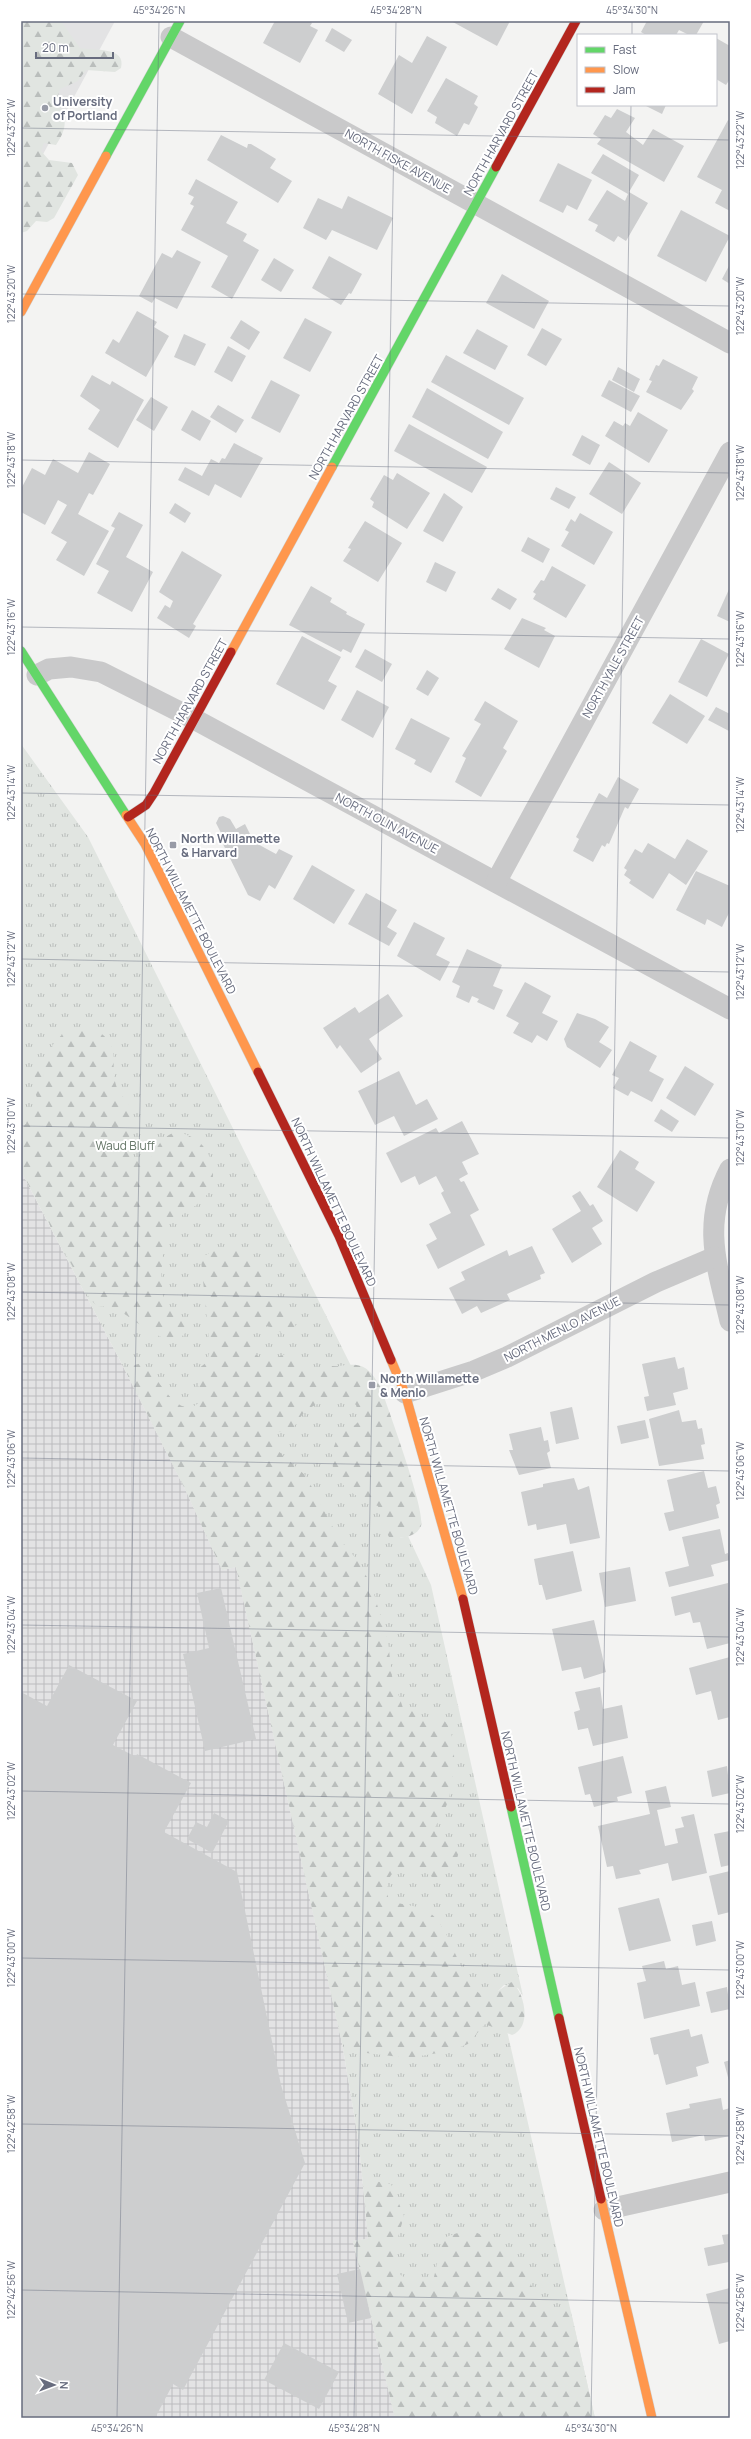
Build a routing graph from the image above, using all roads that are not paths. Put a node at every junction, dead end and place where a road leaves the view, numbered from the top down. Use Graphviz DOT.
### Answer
graph roads {
  1 [pos="576,21"];
  2 [pos="175,29"];
  3 [pos="476,204"];
  4 [pos="21,312"];
  5 [pos="730,343"];
  6 [pos="730,452"];
  7 [pos="21,651"];
  8 [pos="37,675"];
  9 [pos="194,719"];
  10 [pos="128,817"];
  11 [pos="496,882"];
  12 [pos="730,1009"];
  13 [pos="730,1169"];
  14 [pos="715,1257"];
  15 [pos="730,1321"];
  16 [pos="405,1393"];
  17 [pos="730,2182"];
  18 [pos="604,2210"];
  19 [pos="652,2418"];
  1 -- 3 [label="main road, NORTH HARVARD STREET"];
  2 -- 3 [label="street, NORTH FISKE AVENUE"];
  2 -- 4 [label="main road"];
  3 -- 5 [label="street, NORTH FISKE AVENUE"];
  3 -- 9 [label="main road, NORTH HARVARD STREET"];
  6 -- 11 [label="street, NORTH YALE STREET"];
  7 -- 8 [label="main road, NORTH WILLAMETTE BOULEVARD"];
  8 -- 9 [label="street, NORTH OLIN AVENUE"];
  8 -- 10 [label="main road, NORTH WILLAMETTE BOULEVARD"];
  9 -- 10 [label="main road, NORTH HARVARD STREET"];
  9 -- 11 [label="street, NORTH OLIN AVENUE"];
  10 -- 16 [label="main road, NORTH WILLAMETTE BOULEVARD"];
  11 -- 12 [label="street, NORTH OLIN AVENUE"];
  13 -- 14 [label="street"];
  14 -- 15 [label="street"];
  14 -- 16 [label="street, NORTH MENLO AVENUE"];
  16 -- 18 [label="main road, NORTH WILLAMETTE BOULEVARD"];
  17 -- 18 [label="street"];
  18 -- 19 [label="main road, NORTH WILLAMETTE BOULEVARD"];
}
